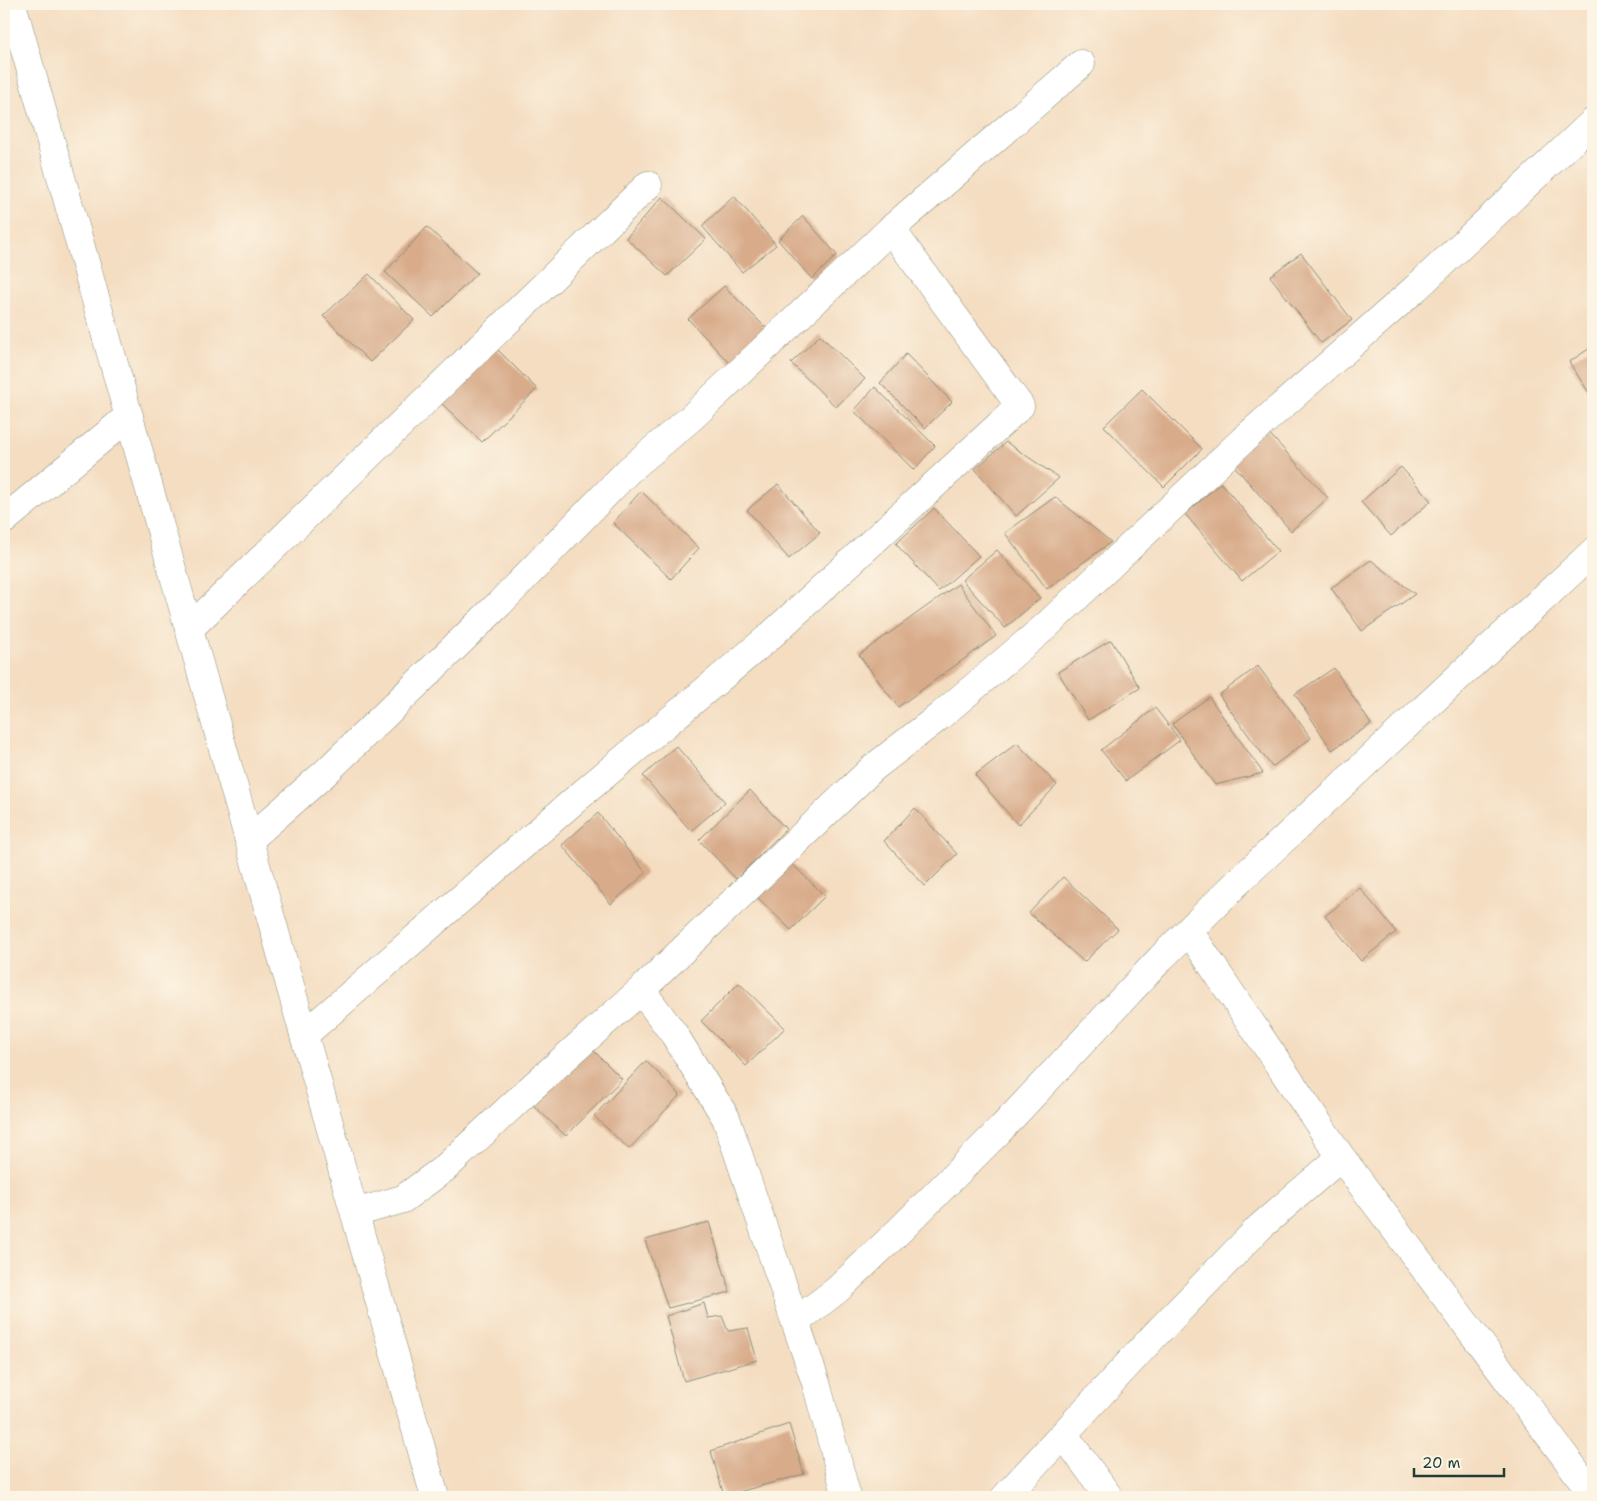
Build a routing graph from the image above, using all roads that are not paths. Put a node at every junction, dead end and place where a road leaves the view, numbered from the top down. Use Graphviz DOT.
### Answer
graph roads {
  1 [pos="12,4"];
  2 [pos="1081,64"];
  3 [pos="1593,122"];
  4 [pos="648,185"];
  5 [pos="892,228"];
  6 [pos="129,416"];
  7 [pos="4,520"];
  8 [pos="1593,552"];
  9 [pos="189,629"];
  10 [pos="249,840"];
  11 [pos="1189,930"];
  12 [pos="641,990"];
  13 [pos="304,1035"];
  14 [pos="1341,1157"];
  15 [pos="355,1213"];
  16 [pos="795,1322"];
  17 [pos="1064,1435"];
  18 [pos="1593,1494"];
  19 [pos="435,1497"];
  20 [pos="847,1497"];
  21 [pos="1005,1497"];
  22 [pos="1109,1497"];
  1 -- 6 [label="main road"];
  2 -- 5 [label="main road"];
  3 -- 12 [label="main road"];
  4 -- 9 [label="main road"];
  5 -- 10 [label="main road"];
  5 -- 13 [label="main road"];
  6 -- 7 [label="main road"];
  6 -- 9 [label="main road"];
  8 -- 11 [label="main road"];
  9 -- 10 [label="main road"];
  10 -- 13 [label="main road"];
  11 -- 14 [label="main road"];
  11 -- 16 [label="main road"];
  12 -- 15 [label="main road"];
  12 -- 16 [label="main road"];
  13 -- 15 [label="main road"];
  14 -- 17 [label="main road"];
  14 -- 18 [label="main road"];
  15 -- 19 [label="main road"];
  16 -- 20 [label="main road"];
  17 -- 21 [label="main road"];
  17 -- 22 [label="main road"];
}
